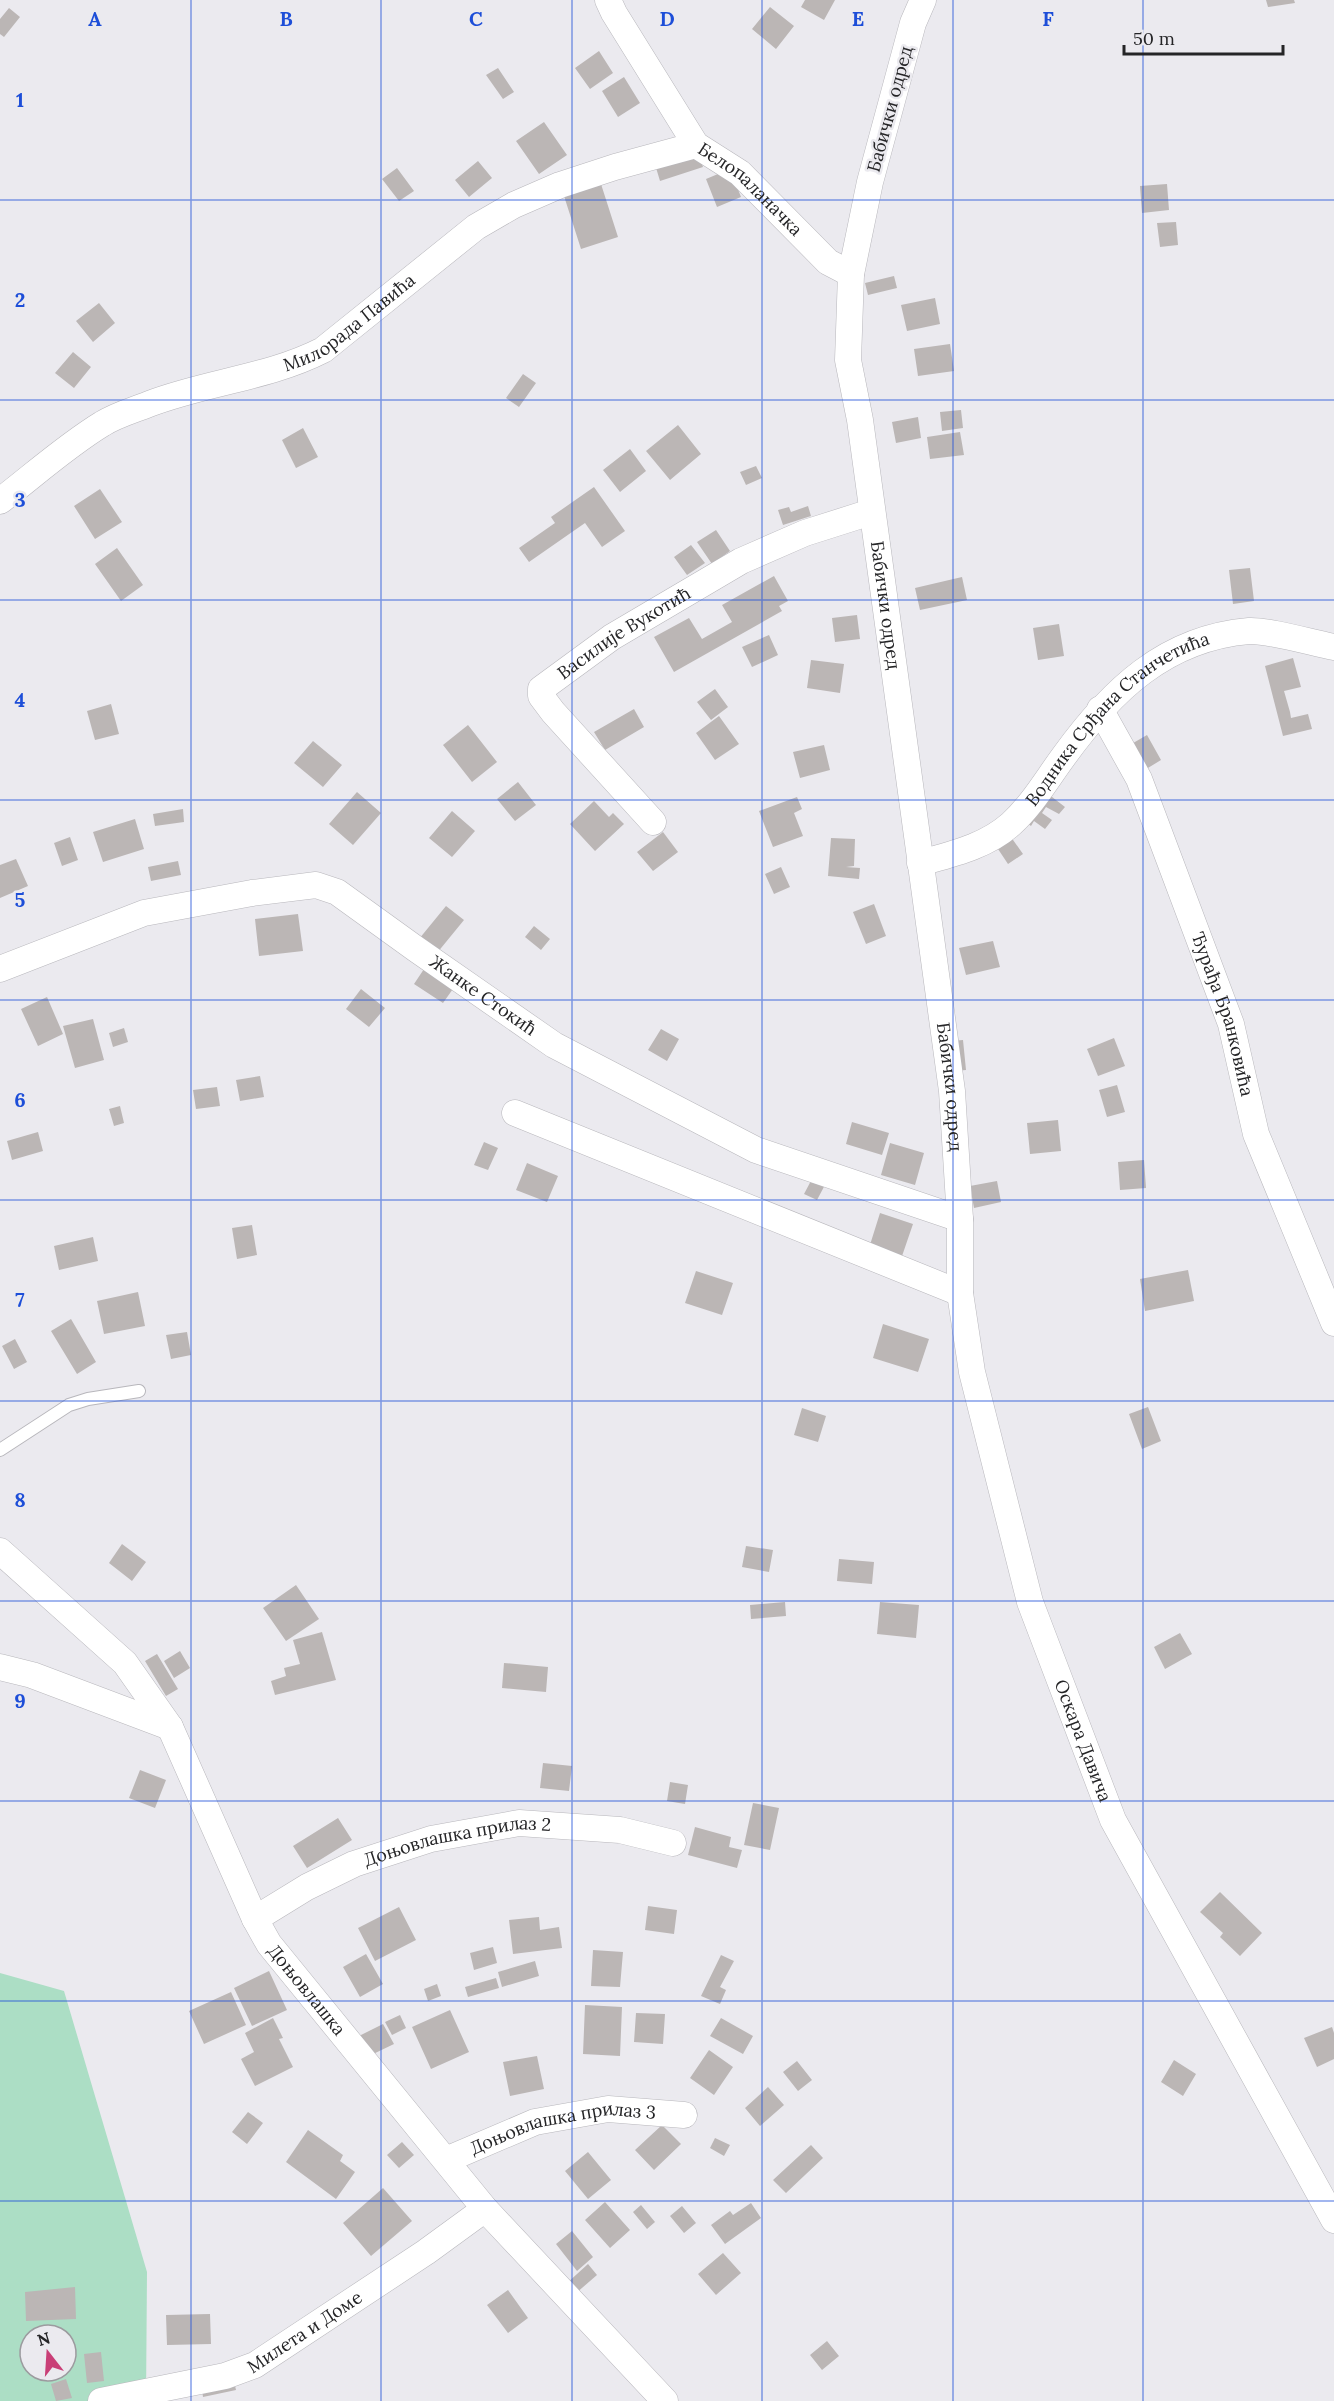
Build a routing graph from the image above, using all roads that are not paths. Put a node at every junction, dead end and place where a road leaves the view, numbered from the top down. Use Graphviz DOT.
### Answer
graph roads {
  1 [pos="608,0"];
  2 [pos="923,0"];
  3 [pos="696,145"];
  4 [pos="851,274"];
  5 [pos="0,501"];
  6 [pos="871,512"];
  7 [pos="1334,647"];
  8 [pos="1100,710"];
  9 [pos="653,822"];
  10 [pos="920,863"];
  11 [pos="0,969"];
  12 [pos="515,1113"];
  13 [pos="960,1219"];
  14 [pos="960,1293"];
  15 [pos="1334,1323"];
  16 [pos="139,1391"];
  17 [pos="0,1450"];
  18 [pos="0,1551"];
  19 [pos="0,1667"];
  20 [pos="170,1727"];
  21 [pos="673,1843"];
  22 [pos="255,1919"];
  23 [pos="684,2115"];
  24 [pos="446,2160"];
  25 [pos="485,2209"];
  26 [pos="1334,2220"];
  27 [pos="100,2401"];
  28 [pos="665,2401"];
  1 -- 3 [label="street, Белопаланачка"];
  2 -- 4 [label="street, Бабички одред"];
  3 -- 4 [label="street, Белопаланачка"];
  3 -- 5 [label="street, Милорада Павића"];
  4 -- 6 [label="street, Бабички одред"];
  6 -- 9 [label="street, Василије Вукотић"];
  6 -- 10 [label="street, Бабички одред"];
  7 -- 8 [label="street, Водника Срђана Станчетића"];
  8 -- 10 [label="street, Водника Срђана Станчетића"];
  8 -- 15 [label="street, Ђурађа Бранковића"];
  10 -- 13 [label="street, Бабички одред"];
  11 -- 13 [label="street, Жанке Стокић"];
  12 -- 14 [label="street"];
  13 -- 14 [label="street, Оскара Давича"];
  14 -- 26 [label="street, Оскара Давича"];
  16 -- 17 [label="lane"];
  18 -- 20 [label="street, Доњовлашка"];
  19 -- 20 [label="street"];
  20 -- 22 [label="street, Доњовлашка"];
  21 -- 22 [label="street, Доњовлашка прилаз 2"];
  22 -- 24 [label="street, Доњовлашка"];
  23 -- 24 [label="street, Доњовлашка прилаз 3"];
  24 -- 25 [label="street, Доњовлашка"];
  25 -- 27 [label="street, Милета и Доме"];
  25 -- 28 [label="street, Доњовлашка"];
}
